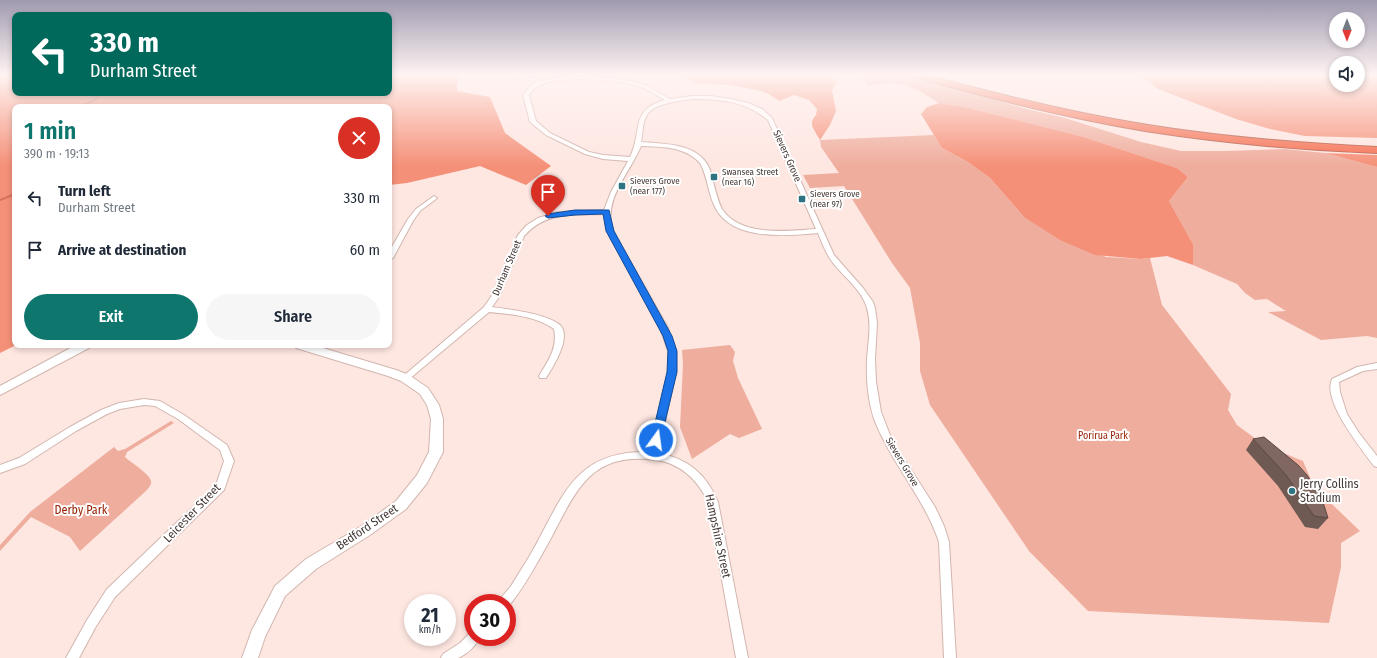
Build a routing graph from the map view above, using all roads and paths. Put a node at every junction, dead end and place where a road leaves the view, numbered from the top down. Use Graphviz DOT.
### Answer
graph roads {
  1 [pos="528,105"];
  2 [pos="658,105"];
  3 [pos="743,105"];
  4 [pos="1026,105"];
  5 [pos="1047,105"];
  6 [pos="638,144"];
  7 [pos="1377,145"];
  8 [pos="1377,150"];
  9 [pos="631,159"];
  10 [pos="434,198"];
  11 [pos="607,212"];
  12 [pos="820,231"];
  13 [pos="392,253"];
  14 [pos="487,309"];
  15 [pos="79,348"];
  16 [pos="313,348"];
  17 [pos="1377,366"];
  18 [pos="543,376"];
  19 [pos="405,378"];
  20 [pos="0,391"];
  21 [pos="652,455"];
  22 [pos="1377,463"];
  23 [pos="0,469"];
  24 [pos="510,594"];
  25 [pos="465,646"];
  26 [pos="72,658"];
  27 [pos="250,658"];
  28 [pos="447,658"];
  29 [pos="742,658"];
  30 [pos="950,658"];
  1 -- 9 [label="street"];
  2 -- 6 [label="street, Sievers Grove"];
  3 -- 12 [label="street, Sievers Grove"];
  4 -- 8 [label="highway"];
  5 -- 7 [label="highway"];
  6 -- 9 [label="street, Sievers Grove"];
  6 -- 12 [label="street"];
  9 -- 11 [label="street, Sievers Grove"];
  10 -- 13 [label="street"];
  11 -- 14 [label="street, Durham Street"];
  11 -- 21 [label="street, Sievers Grove"];
  12 -- 30 [label="street, Sievers Grove"];
  14 -- 18 [label="street"];
  14 -- 19 [label="street, Durham Street"];
  15 -- 20 [label="street"];
  16 -- 19 [label="street, Bedford Street"];
  17 -- 22 [label="street"];
  19 -- 27 [label="street, Bedford Street"];
  21 -- 24 [label="street, Hampshire Street"];
  21 -- 29 [label="street, Hampshire Street"];
  23 -- 26 [label="street, Leicester Street"];
  25 -- 28 [label="street"];
}
